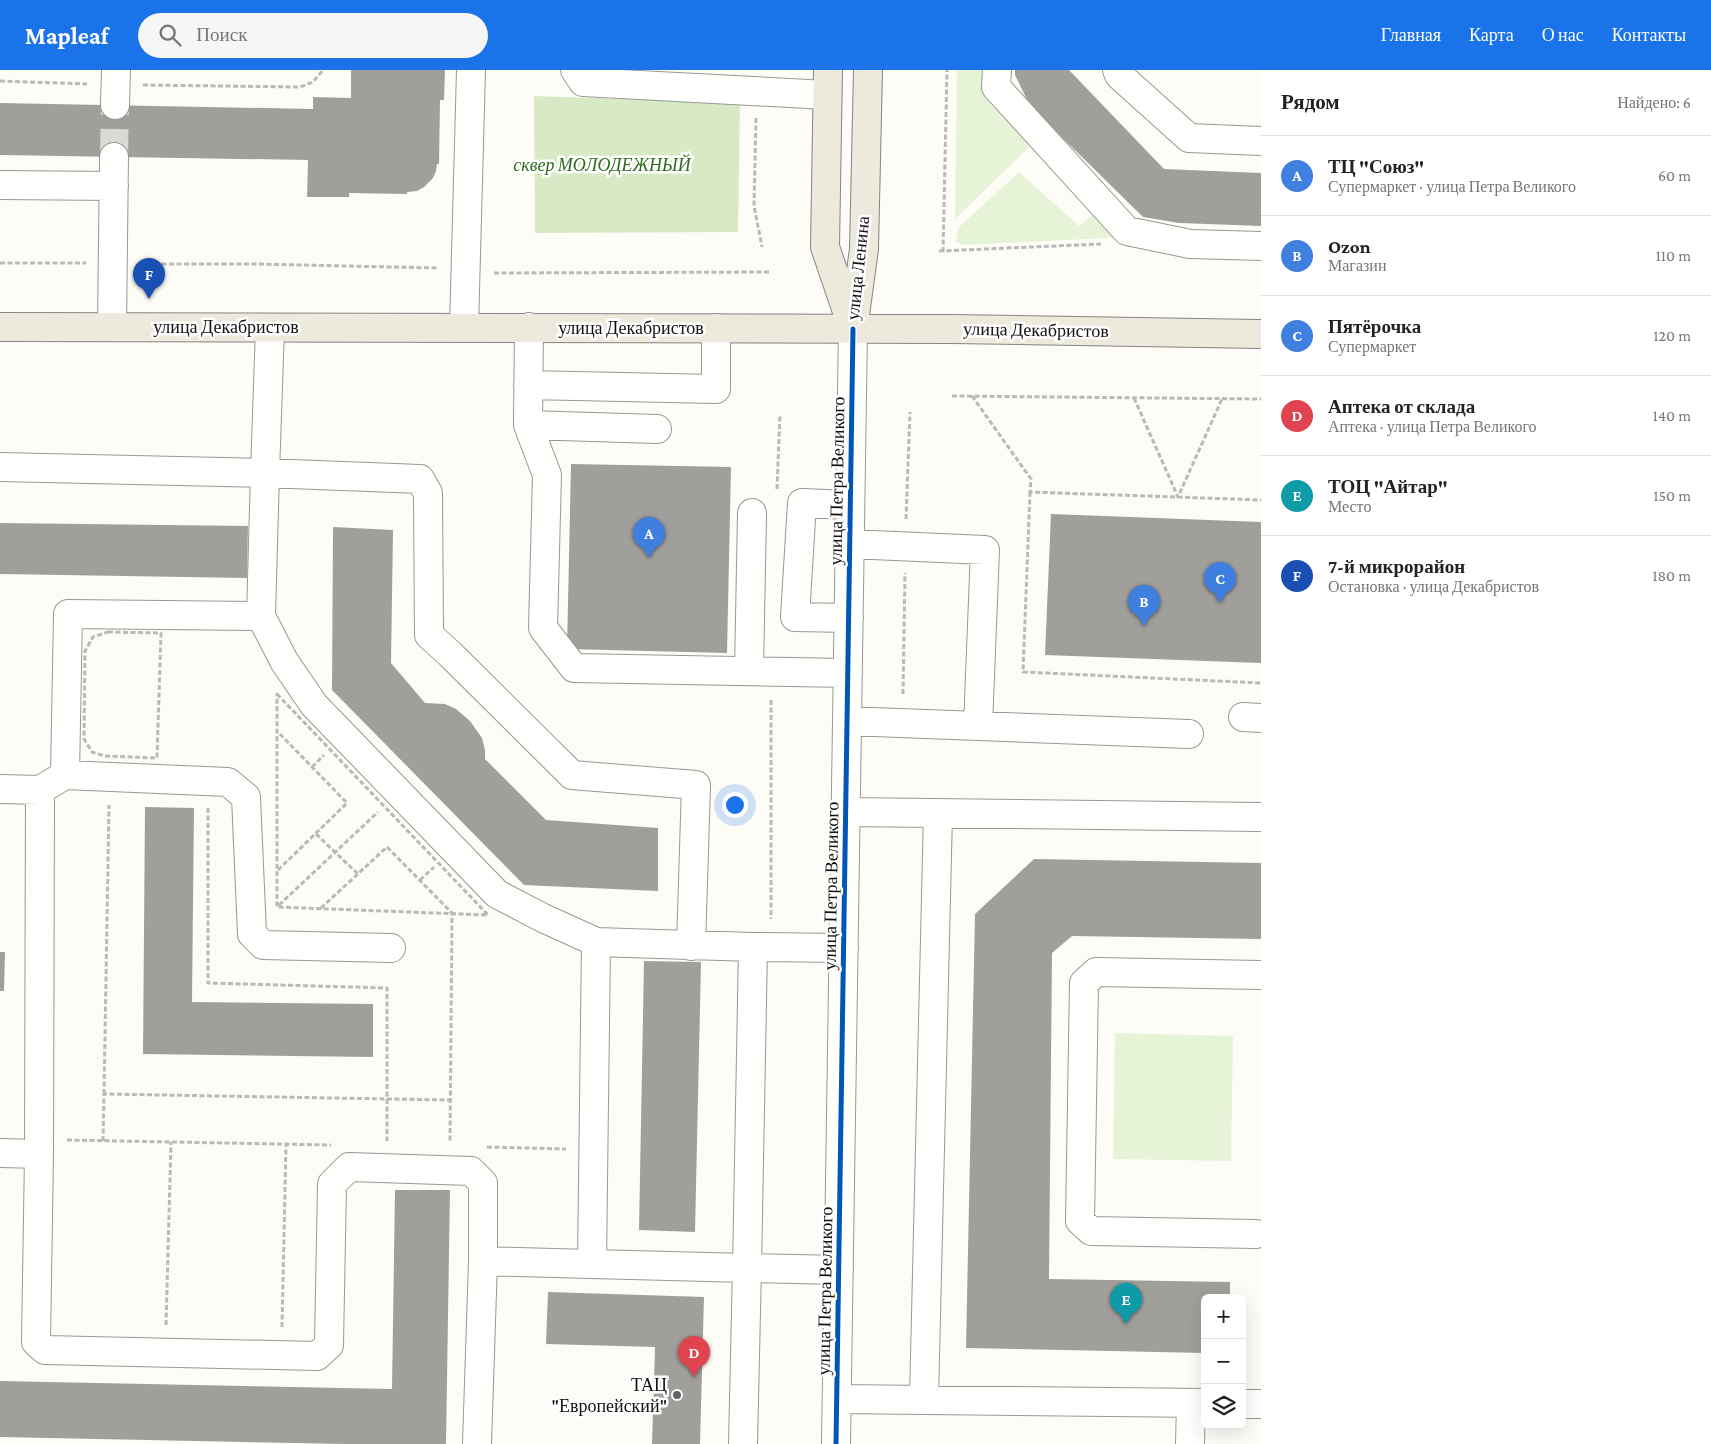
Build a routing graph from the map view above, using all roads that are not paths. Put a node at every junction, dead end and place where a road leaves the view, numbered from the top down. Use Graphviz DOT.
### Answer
graph roads {
  1 [pos="471,70"];
  2 [pos="575,70"];
  3 [pos="868,70"];
  4 [pos="997,70"];
  5 [pos="1117,70"];
  6 [pos="828,82"];
  7 [pos="1261,141"];
  8 [pos="114,157"];
  9 [pos="0,185"];
  10 [pos="114,186"];
  11 [pos="1261,246"];
  12 [pos="0,327"];
  13 [pos="529,327"];
  14 [pos="112,328"];
  15 [pos="270,328"];
  16 [pos="464,328"];
  17 [pos="716,328"];
  18 [pos="853,329"];
  19 [pos="1261,334"];
  20 [pos="528,385"];
  21 [pos="528,425"];
  22 [pos="657,429"];
  23 [pos="0,467"];
  24 [pos="265,473"];
  25 [pos="850,505"];
  26 [pos="752,512"];
  27 [pos="850,544"];
  28 [pos="261,616"];
  29 [pos="849,618"];
  30 [pos="749,671"];
  31 [pos="848,673"];
  32 [pos="847,721"];
  33 [pos="978,726"];
  34 [pos="1189,734"];
  35 [pos="65,775"];
  36 [pos="0,789"];
  37 [pos="40,790"];
  38 [pos="846,812"];
  39 [pos="938,813"];
  40 [pos="1261,817"];
  41 [pos="596,942"];
  42 [pos="691,946"];
  43 [pos="754,947"];
  44 [pos="392,948"];
  45 [pos="844,948"];
  46 [pos="1261,975"];
  47 [pos="39,1146"];
  48 [pos="0,1153"];
  49 [pos="1256,1234"];
  50 [pos="483,1261"];
  51 [pos="592,1264"];
  52 [pos="747,1268"];
  53 [pos="839,1270"];
  54 [pos="837,1399"];
  55 [pos="924,1399"];
  56 [pos="1198,1403"];
  57 [pos="1246,1404"];
  58 [pos="1261,1404"];
  59 [pos="477,1444"];
  60 [pos="744,1444"];
  61 [pos="836,1444"];
  62 [pos="1190,1444"];
  1 -- 16 [label="street"];
  2 -- 6 [label="street"];
  3 -- 18 [label="main road, улица Ленина"];
  4 -- 11 [label="street"];
  5 -- 7 [label="street"];
  6 -- 18 [label="main road, улица Ленина"];
  8 -- 10 [label="street"];
  9 -- 10 [label="street"];
  10 -- 14 [label="street"];
  12 -- 14 [label="main road, улица Декабристов"];
  13 -- 16 [label="main road, улица Декабристов"];
  13 -- 17 [label="main road, улица Декабристов"];
  13 -- 20 [label="street"];
  14 -- 15 [label="main road, улица Декабристов"];
  15 -- 16 [label="main road, улица Декабристов"];
  15 -- 24 [label="street"];
  17 -- 18 [label="main road, улица Декабристов"];
  17 -- 20 [label="street"];
  18 -- 19 [label="main road, улица Декабристов"];
  18 -- 25 [label="street, улица Петра Великого"];
  20 -- 21 [label="street"];
  21 -- 22 [label="street"];
  21 -- 30 [label="street"];
  23 -- 24 [label="street"];
  24 -- 28 [label="street"];
  24 -- 42 [label="street"];
  25 -- 27 [label="street, улица Петра Великого"];
  25 -- 29 [label="street"];
  26 -- 30 [label="street"];
  27 -- 29 [label="street, улица Петра Великого"];
  27 -- 33 [label="street"];
  28 -- 35 [label="street"];
  28 -- 41 [label="street"];
  29 -- 31 [label="street, улица Петра Великого"];
  30 -- 31 [label="street"];
  31 -- 32 [label="street, улица Петра Великого"];
  32 -- 33 [label="street"];
  32 -- 38 [label="street, улица Петра Великого"];
  33 -- 34 [label="street"];
  35 -- 37 [label="street"];
  35 -- 44 [label="street"];
  36 -- 37 [label="street"];
  37 -- 47 [label="street"];
  38 -- 39 [label="street"];
  38 -- 45 [label="street, улица Петра Великого"];
  39 -- 40 [label="street"];
  39 -- 55 [label="street"];
  41 -- 42 [label="street"];
  41 -- 51 [label="street"];
  42 -- 43 [label="street"];
  43 -- 45 [label="street"];
  43 -- 52 [label="street"];
  45 -- 53 [label="street, улица Петра Великого"];
  46 -- 49 [label="street"];
  47 -- 48 [label="street"];
  47 -- 50 [label="street"];
  50 -- 51 [label="street"];
  50 -- 59 [label="street"];
  51 -- 52 [label="street"];
  52 -- 53 [label="street"];
  52 -- 60 [label="street"];
  53 -- 54 [label="street, улица Петра Великого"];
  54 -- 55 [label="street"];
  54 -- 61 [label="street, улица Петра Великого"];
  55 -- 56 [label="street"];
  56 -- 62 [label="street"];
  57 -- 58 [label="street"];
}
